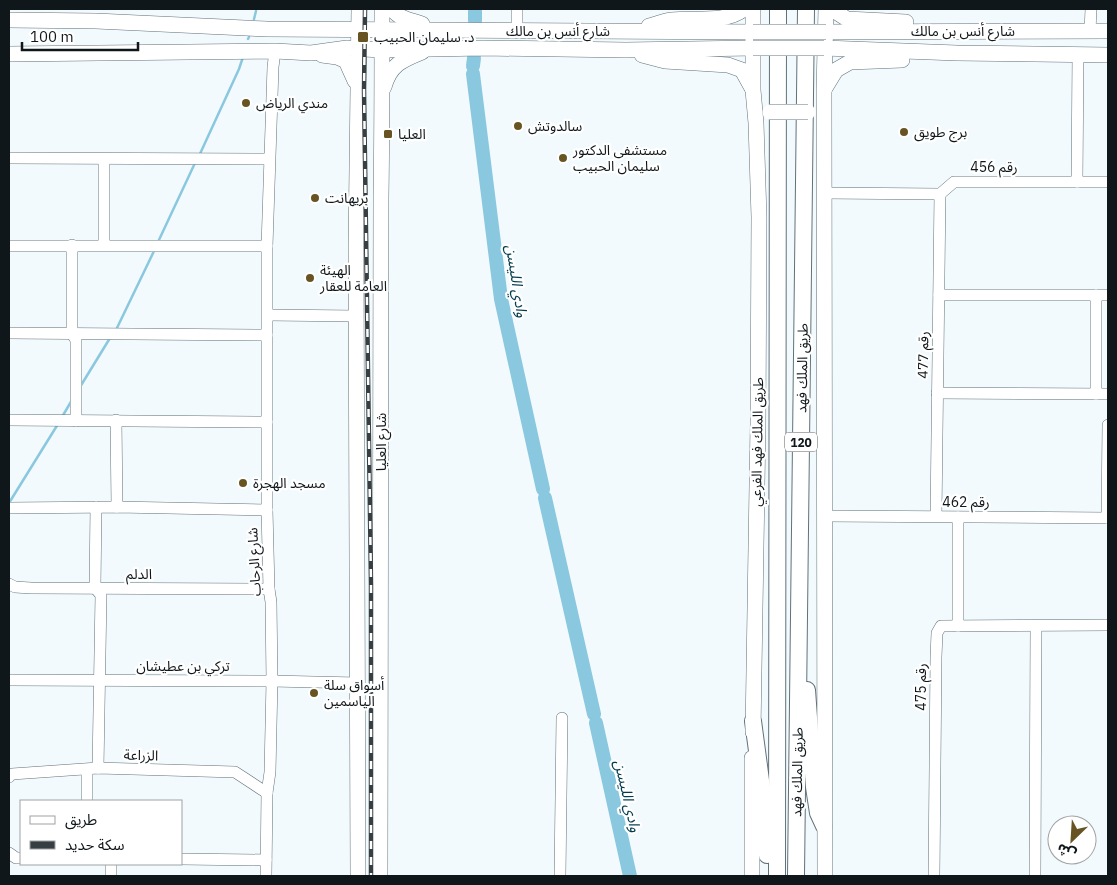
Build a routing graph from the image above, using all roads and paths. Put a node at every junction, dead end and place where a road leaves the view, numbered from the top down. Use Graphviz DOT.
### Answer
graph roads {
  1 [pos="358,9"];
  2 [pos="382,9"];
  3 [pos="392,9"];
  4 [pos="517,9"];
  5 [pos="744,9"];
  6 [pos="753,9"];
  7 [pos="778,9"];
  8 [pos="806,9"];
  9 [pos="826,9"];
  10 [pos="835,9"];
  11 [pos="1091,9"];
  12 [pos="95,15"];
  13 [pos="9,20"];
  14 [pos="358,28"];
  15 [pos="382,29"];
  16 [pos="438,30"];
  17 [pos="517,30"];
  18 [pos="628,31"];
  19 [pos="1090,31"];
  20 [pos="1108,31"];
  21 [pos="752,32"];
  22 [pos="826,32"];
  23 [pos="959,32"];
  24 [pos="358,48"];
  25 [pos="752,48"];
  26 [pos="824,48"];
  27 [pos="430,49"];
  28 [pos="381,50"];
  29 [pos="626,50"];
  30 [pos="275,52"];
  31 [pos="311,53"];
  32 [pos="958,53"];
  33 [pos="9,54"];
  34 [pos="1078,54"];
  35 [pos="1108,55"];
  36 [pos="753,90"];
  37 [pos="824,90"];
  38 [pos="358,92"];
  39 [pos="383,92"];
  40 [pos="756,123"];
  41 [pos="824,126"];
  42 [pos="9,158"];
  43 [pos="104,159"];
  44 [pos="269,159"];
  45 [pos="1077,182"];
  46 [pos="1108,182"];
  47 [pos="824,193"];
  48 [pos="940,194"];
  49 [pos="72,245"];
  50 [pos="104,245"];
  51 [pos="9,246"];
  52 [pos="267,246"];
  53 [pos="939,295"];
  54 [pos="1108,295"];
  55 [pos="1096,296"];
  56 [pos="268,315"];
  57 [pos="356,316"];
  58 [pos="9,333"];
  59 [pos="72,334"];
  60 [pos="267,335"];
  61 [pos="1096,358"];
  62 [pos="1108,358"];
  63 [pos="937,392"];
  64 [pos="1096,394"];
  65 [pos="1108,394"];
  66 [pos="9,420"];
  67 [pos="116,420"];
  68 [pos="76,421"];
  69 [pos="267,422"];
  70 [pos="1108,425"];
  71 [pos="96,507"];
  72 [pos="117,507"];
  73 [pos="9,508"];
  74 [pos="267,510"];
  75 [pos="824,516"];
  76 [pos="936,516"];
  77 [pos="958,517"];
  78 [pos="1108,518"];
  79 [pos="9,584"];
  80 [pos="95,588"];
  81 [pos="269,589"];
  82 [pos="1108,625"];
  83 [pos="958,626"];
  84 [pos="1036,626"];
  85 [pos="798,643"];
  86 [pos="9,680"];
  87 [pos="100,681"];
  88 [pos="272,681"];
  89 [pos="357,683"];
  90 [pos="562,718"];
  91 [pos="754,721"];
  92 [pos="93,769"];
  93 [pos="9,777"];
  94 [pos="267,792"];
  95 [pos="87,800"];
  96 [pos="824,826"];
  97 [pos="9,853"];
  98 [pos="20,858"];
  99 [pos="182,859"];
  100 [pos="266,860"];
  101 [pos="266,876"];
  102 [pos="358,876"];
  103 [pos="380,876"];
  104 [pos="560,876"];
  105 [pos="752,876"];
  106 [pos="769,876"];
  107 [pos="777,876"];
  108 [pos="796,876"];
  109 [pos="825,876"];
  110 [pos="934,876"];
  111 [pos="1035,876"];
  1 -- 14 [label="main road, شارع العليا"];
  2 -- 15 [label="main road, شارع العليا"];
  3 -- 16 [label="main road"];
  4 -- 17 [label="street"];
  5 -- 18 [label="main road"];
  6 -- 21 [label="main road, طريق الملك فهد الفرعي"];
  7 -- 107 [label="highway, طريق الملك فهد / 120"];
  8 -- 85 [label="highway, طريق الملك فهد / 120"];
  9 -- 22 [label="main road"];
  10 -- 23 [label="main road"];
  11 -- 19 [label="street"];
  12 -- 13 [label="main road, شارع أنس بن مالك"];
  12 -- 14 [label="main road, شارع أنس بن مالك"];
  14 -- 15 [label="main road, شارع أنس بن مالك"];
  14 -- 24 [label="main road, شارع العليا"];
  15 -- 16 [label="main road, شارع أنس بن مالك"];
  15 -- 28 [label="main road, شارع العليا"];
  16 -- 17 [label="main road, شارع أنس بن مالك"];
  17 -- 18 [label="main road, شارع أنس بن مالك"];
  18 -- 21 [label="main road, شارع أنس بن مالك"];
  19 -- 20 [label="main road, شارع أنس بن مالك"];
  19 -- 23 [label="main road, شارع أنس بن مالك"];
  21 -- 22 [label="main road, شارع أنس بن مالك, bridge"];
  21 -- 25 [label="main road, طريق الملك فهد الفرعي"];
  22 -- 23 [label="main road, شارع أنس بن مالك"];
  22 -- 26 [label="main road"];
  24 -- 28 [label="main road"];
  24 -- 31 [label="main road"];
  24 -- 38 [label="main road, شارع العليا"];
  25 -- 26 [label="main road, شارع أنس بن مالك, bridge"];
  25 -- 29 [label="main road, شارع أنس بن مالك"];
  25 -- 36 [label="main road, طريق الملك فهد الفرعي"];
  26 -- 32 [label="main road, شارع أنس بن مالك"];
  26 -- 37 [label="main road"];
  27 -- 28 [label="main road"];
  27 -- 29 [label="main road"];
  27 -- 39 [label="main road"];
  28 -- 39 [label="main road, شارع العليا"];
  29 -- 36 [label="main road"];
  30 -- 31 [label="main road"];
  30 -- 33 [label="main road"];
  30 -- 44 [label="street, شارع الرحاب"];
  31 -- 38 [label="main road"];
  32 -- 34 [label="main road, شارع أنس بن مالك"];
  32 -- 37 [label="main road"];
  34 -- 35 [label="main road, شارع أنس بن مالك"];
  34 -- 45 [label="street"];
  36 -- 40 [label="main road, طريق الملك فهد الفرعي"];
  37 -- 41 [label="main road"];
  38 -- 57 [label="main road, شارع العليا"];
  39 -- 103 [label="main road, شارع العليا"];
  40 -- 41 [label="main road, bridge"];
  40 -- 91 [label="main road, طريق الملك فهد الفرعي"];
  41 -- 47 [label="main road"];
  42 -- 43 [label="street"];
  43 -- 44 [label="street"];
  43 -- 50 [label="street"];
  44 -- 52 [label="street, شارع الرحاب"];
  45 -- 46 [label="street, رقم 456"];
  45 -- 48 [label="street, رقم 456"];
  47 -- 48 [label="street"];
  47 -- 75 [label="main road"];
  48 -- 53 [label="street, رقم 477"];
  49 -- 50 [label="street"];
  49 -- 51 [label="street"];
  49 -- 59 [label="street"];
  50 -- 52 [label="street"];
  52 -- 56 [label="street, شارع الرحاب"];
  53 -- 55 [label="street"];
  53 -- 63 [label="street, رقم 477"];
  54 -- 55 [label="street"];
  55 -- 61 [label="street"];
  56 -- 57 [label="street"];
  56 -- 60 [label="street, شارع الرحاب"];
  57 -- 89 [label="main road, شارع العليا"];
  58 -- 59 [label="street"];
  59 -- 60 [label="street"];
  59 -- 68 [label="street"];
  60 -- 69 [label="street, شارع الرحاب"];
  61 -- 62 [label="street"];
  61 -- 64 [label="street"];
  63 -- 64 [label="street"];
  63 -- 76 [label="street, رقم 477"];
  64 -- 65 [label="street"];
  66 -- 68 [label="street"];
  67 -- 68 [label="street"];
  67 -- 69 [label="street"];
  67 -- 72 [label="street"];
  69 -- 74 [label="street, شارع الرحاب"];
  70 -- 78 [label="street"];
  71 -- 72 [label="street"];
  71 -- 73 [label="street"];
  71 -- 80 [label="street"];
  72 -- 74 [label="street"];
  74 -- 81 [label="street, شارع الرحاب"];
  75 -- 76 [label="street, رقم 462"];
  75 -- 96 [label="main road"];
  76 -- 77 [label="street, رقم 462"];
  77 -- 78 [label="street, رقم 462"];
  77 -- 83 [label="street"];
  79 -- 80 [label="street, الدلم"];
  80 -- 81 [label="street, الدلم"];
  80 -- 87 [label="street"];
  81 -- 88 [label="street, شارع الرحاب"];
  82 -- 84 [label="street"];
  83 -- 84 [label="street"];
  83 -- 110 [label="street, رقم 475"];
  84 -- 111 [label="street"];
  85 -- 96 [label="highway"];
  85 -- 108 [label="highway, طريق الملك فهد / 120"];
  86 -- 87 [label="street, تركي بن عطيشان"];
  87 -- 88 [label="street, تركي بن عطيشان"];
  87 -- 92 [label="street"];
  88 -- 89 [label="street, تركي بن عطيشان"];
  88 -- 94 [label="street, شارع الرحاب"];
  89 -- 102 [label="main road, شارع العليا"];
  90 -- 104 [label="street"];
  91 -- 105 [label="main road, طريق الملك فهد الفرعي"];
  91 -- 106 [label="highway"];
  92 -- 93 [label="street, الزراعة"];
  92 -- 94 [label="street, الزراعة"];
  92 -- 95 [label="street"];
  94 -- 100 [label="street, شارع الرحاب"];
  96 -- 109 [label="main road"];
  97 -- 98 [label="street"];
  99 -- 100 [label="street"];
  100 -- 101 [label="street, شارع الرحاب"];
}
